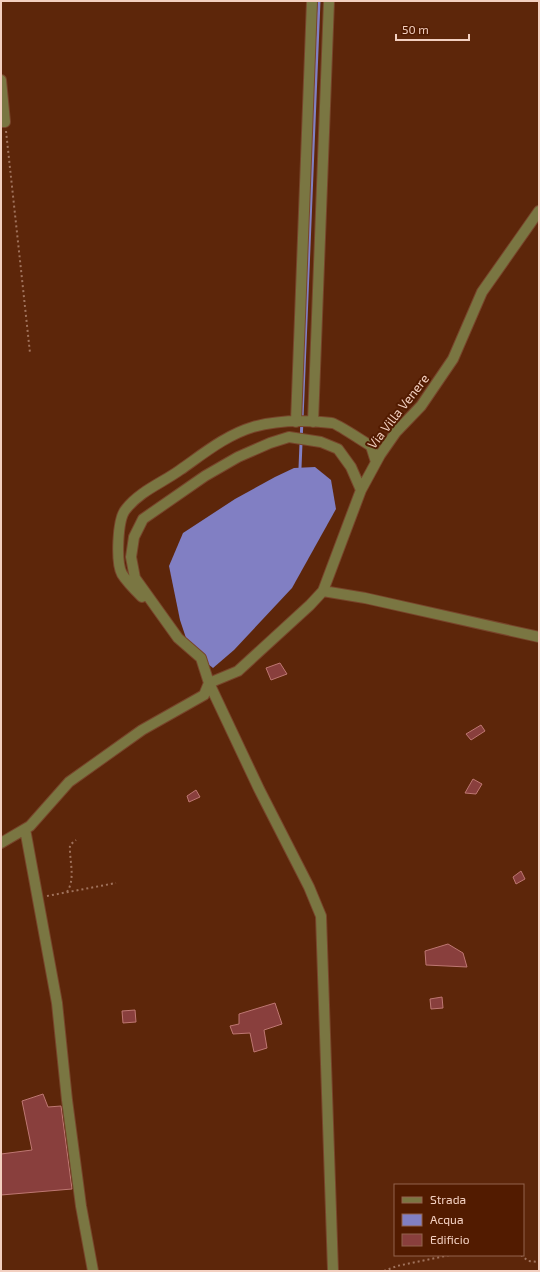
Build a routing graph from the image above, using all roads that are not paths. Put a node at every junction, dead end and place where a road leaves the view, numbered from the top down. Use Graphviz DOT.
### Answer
graph roads {
  1 [pos="312,1"];
  2 [pos="329,1"];
  3 [pos="1,80"];
  4 [pos="3,122"];
  5 [pos="539,211"];
  6 [pos="304,422"];
  7 [pos="376,462"];
  8 [pos="361,490"];
  9 [pos="323,591"];
  10 [pos="163,619"];
  11 [pos="539,637"];
  12 [pos="209,683"];
  13 [pos="25,829"];
  14 [pos="1,843"];
  15 [pos="93,1271"];
  16 [pos="333,1271"];
  1 -- 6 [label="street"];
  2 -- 6 [label="street"];
  3 -- 4 [label="street"];
  5 -- 7 [label="street, Via Villa Venere"];
  6 -- 7 [label="street"];
  6 -- 10 [label="street"];
  7 -- 8 [label="street, Via Villa Venere"];
  8 -- 9 [label="street, Via Villa Venere"];
  8 -- 10 [label="street"];
  9 -- 11 [label="street"];
  9 -- 12 [label="street, Via Villa Venere"];
  10 -- 12 [label="street"];
  12 -- 13 [label="street"];
  12 -- 16 [label="street"];
  13 -- 14 [label="street"];
  13 -- 15 [label="street"];
}
